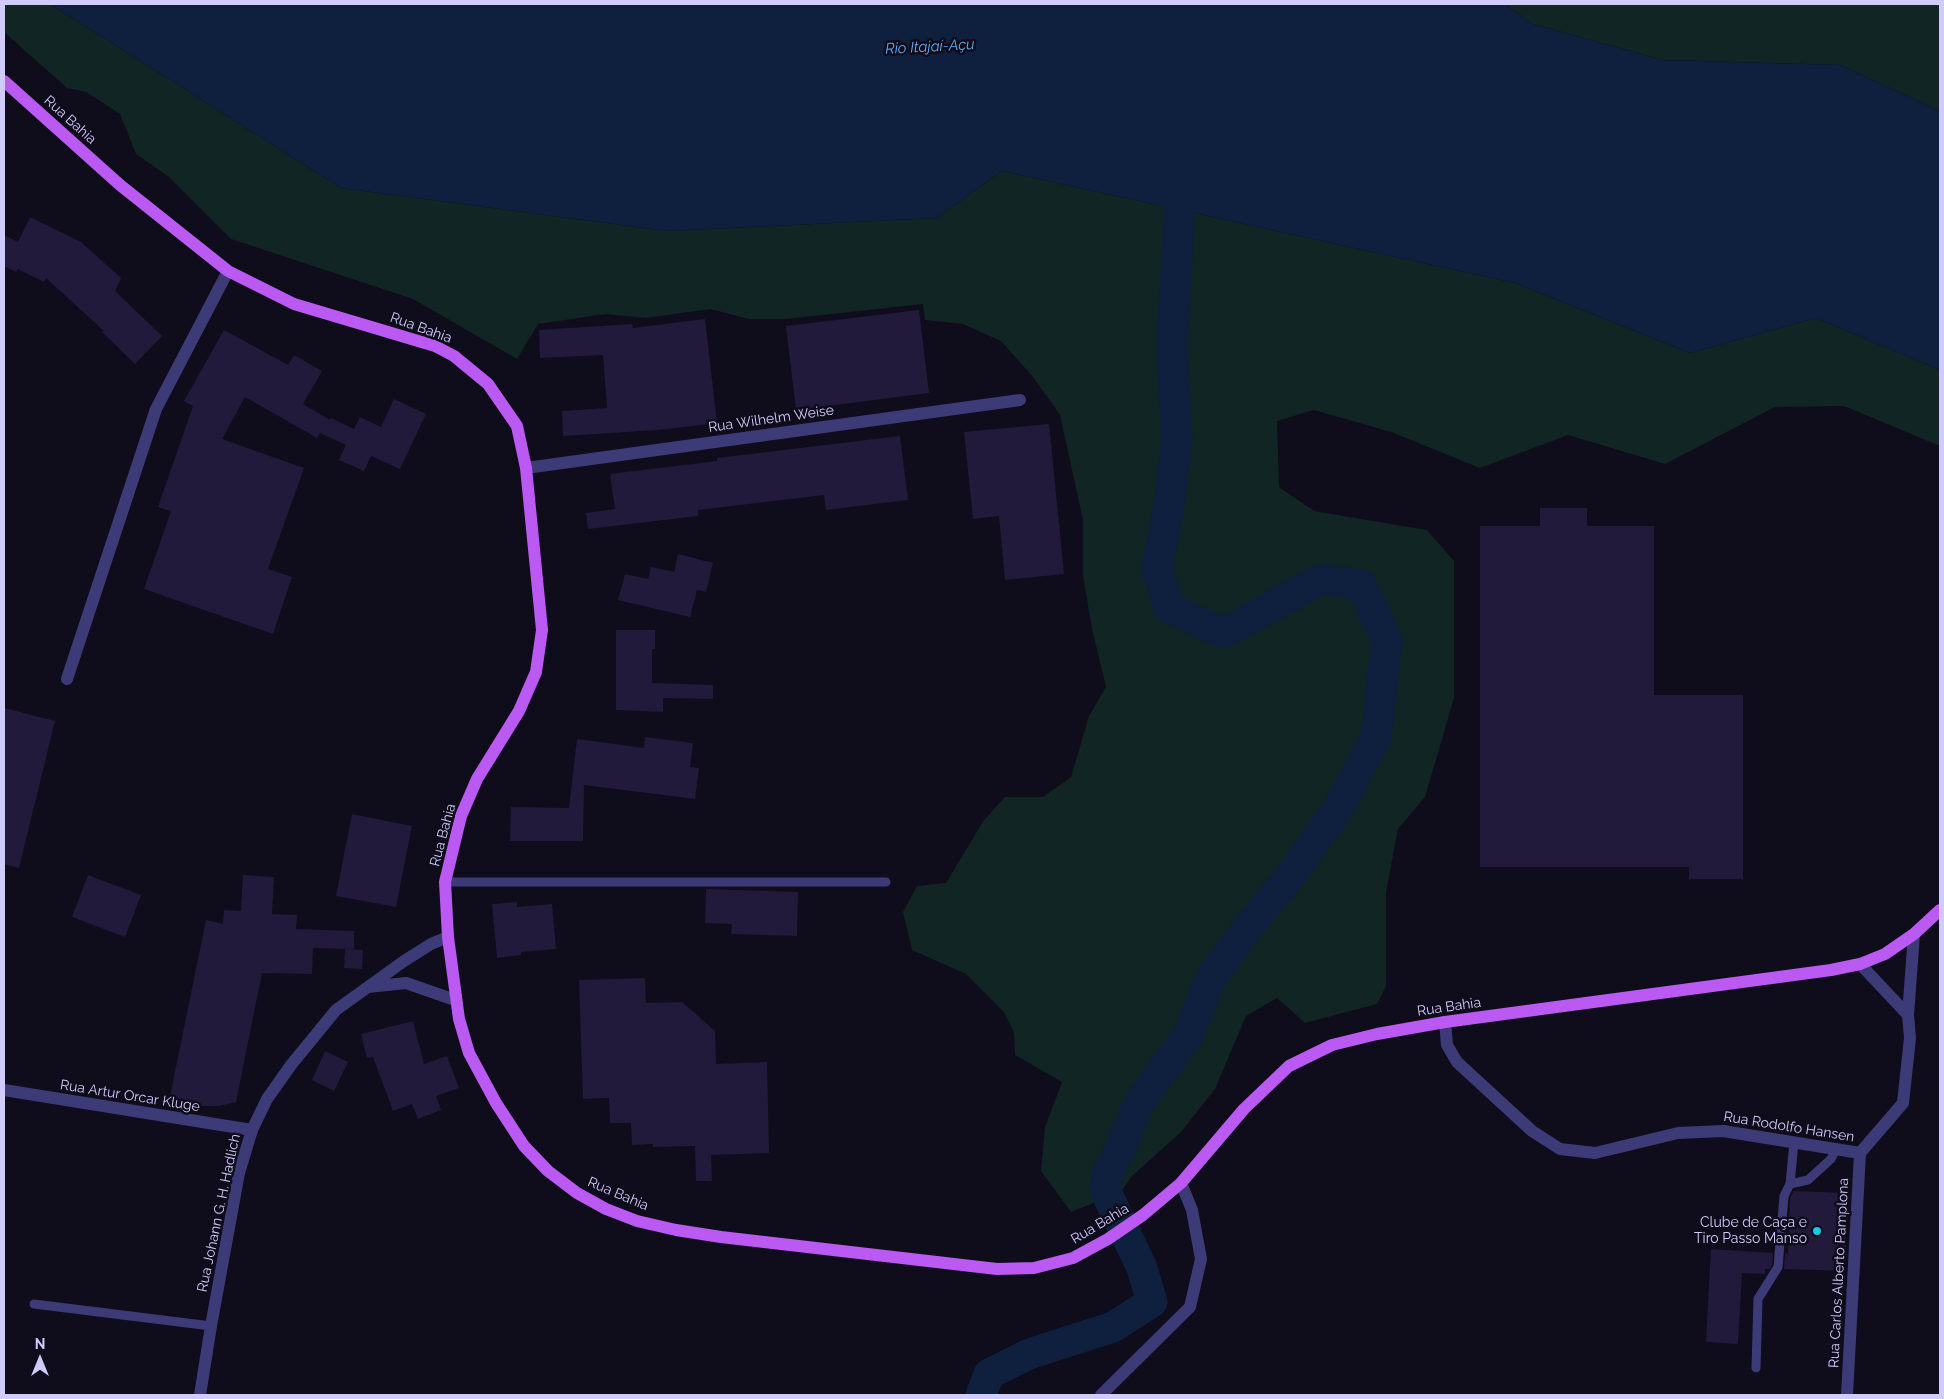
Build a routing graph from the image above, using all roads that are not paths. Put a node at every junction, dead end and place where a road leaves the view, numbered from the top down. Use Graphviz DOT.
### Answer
graph roads {
  1 [pos="4,81"];
  2 [pos="228,271"];
  3 [pos="1020,400"];
  4 [pos="526,468"];
  5 [pos="67,679"];
  6 [pos="445,882"];
  7 [pos="886,882"];
  8 [pos="1940,910"];
  9 [pos="1914,934"];
  10 [pos="448,938"];
  11 [pos="404,961"];
  12 [pos="1860,964"];
  13 [pos="406,983"];
  14 [pos="366,988"];
  15 [pos="455,1000"];
  16 [pos="1908,1016"];
  17 [pos="1445,1022"];
  18 [pos="4,1090"];
  19 [pos="252,1130"];
  20 [pos="1794,1142"];
  21 [pos="1836,1149"];
  22 [pos="1860,1153"];
  23 [pos="1181,1183"];
  24 [pos="1790,1184"];
  25 [pos="34,1304"];
  26 [pos="211,1326"];
  27 [pos="1756,1368"];
  28 [pos="200,1395"];
  29 [pos="1101,1395"];
  30 [pos="1847,1395"];
  1 -- 2 [label="main road, Rua Bahia"];
  2 -- 4 [label="main road, Rua Bahia"];
  2 -- 5 [label="street"];
  3 -- 4 [label="street, Rua Wilhelm Weise"];
  4 -- 6 [label="main road, Rua Bahia"];
  6 -- 7 [label="lane"];
  6 -- 10 [label="main road, Rua Bahia"];
  8 -- 9 [label="main road, Rua Bahia"];
  9 -- 12 [label="main road, Rua Bahia"];
  9 -- 16 [label="street, Rua Rodolfo Hansen"];
  10 -- 11 [label="street, Rua Johann G. H. Hadlich"];
  10 -- 15 [label="main road, Rua Bahia"];
  11 -- 13 [label="street"];
  11 -- 14 [label="street, Rua Johann G. H. Hadlich"];
  12 -- 16 [label="street"];
  12 -- 17 [label="main road, Rua Bahia"];
  13 -- 14 [label="street, Rua Johann G. H. Hadlich"];
  13 -- 15 [label="street, Rua Johann G. H. Hadlich"];
  14 -- 19 [label="street, Rua Johann G. H. Hadlich"];
  15 -- 23 [label="main road, Rua Bahia"];
  16 -- 22 [label="street, Rua Rodolfo Hansen"];
  17 -- 20 [label="street, Rua Rodolfo Hansen"];
  17 -- 23 [label="main road, Rua Bahia"];
  18 -- 19 [label="street, Rua Artur Orcar Kluge"];
  19 -- 26 [label="street, Rua Johann G. H. Hadlich"];
  20 -- 21 [label="street, Rua Rodolfo Hansen"];
  20 -- 24 [label="lane"];
  21 -- 22 [label="street, Rua Rodolfo Hansen"];
  21 -- 24 [label="lane"];
  22 -- 30 [label="street, Rua Carlos Alberto Pamplona"];
  23 -- 29 [label="street"];
  24 -- 27 [label="lane"];
  25 -- 26 [label="lane"];
  26 -- 28 [label="street, Rua Johann G. H. Hadlich"];
}
